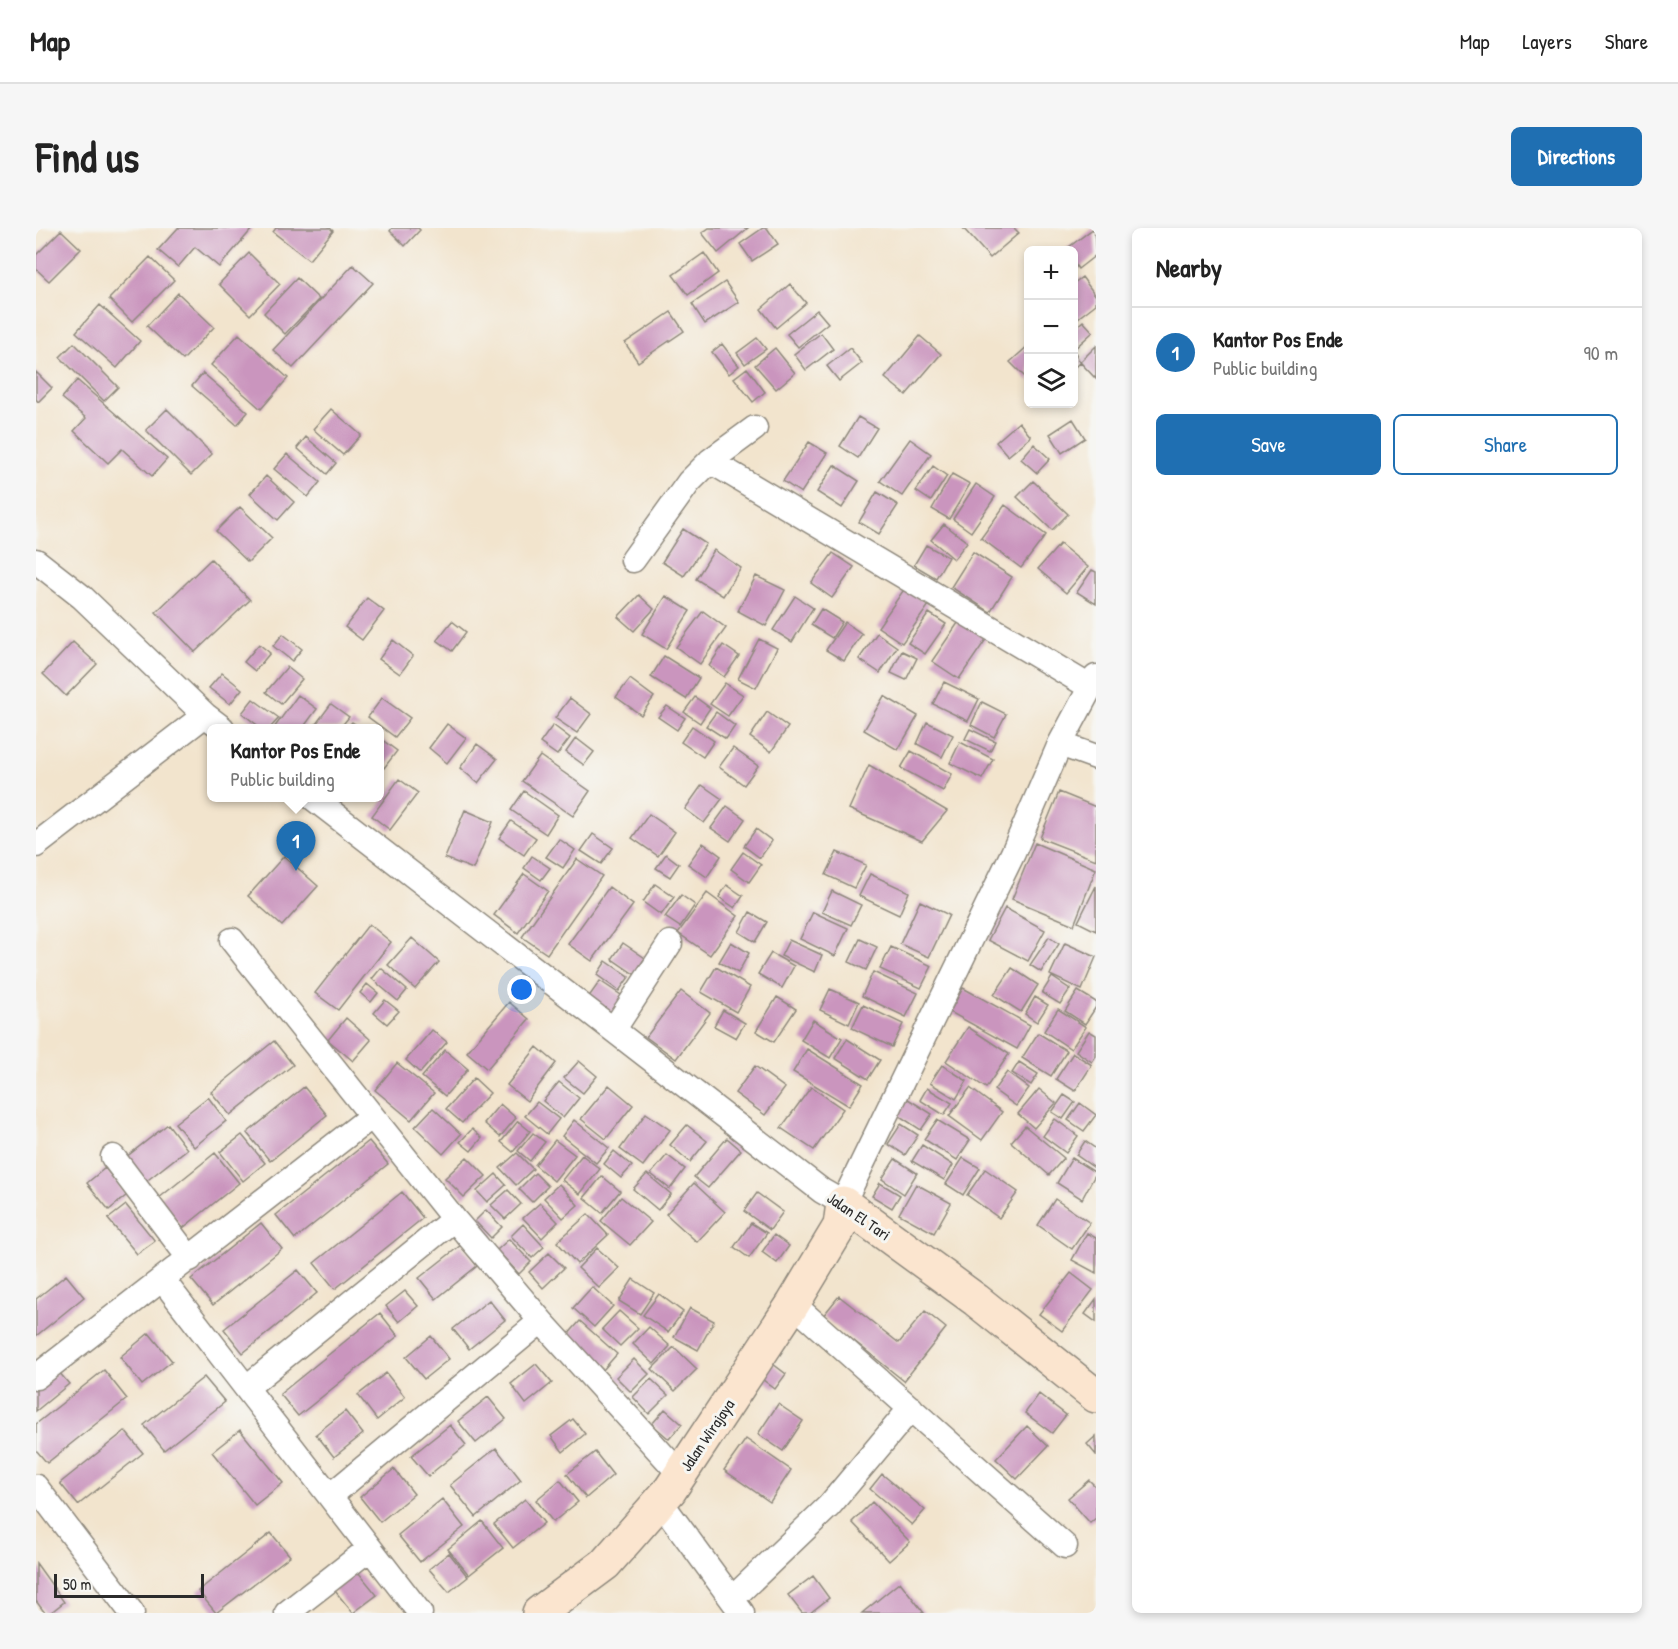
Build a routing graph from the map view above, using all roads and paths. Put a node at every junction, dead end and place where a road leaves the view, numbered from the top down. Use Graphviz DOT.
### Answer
graph roads {
  1 [pos="754,428"];
  2 [pos="710,461"];
  3 [pos="633,560"];
  4 [pos="36,561"];
  5 [pos="1093,682"];
  6 [pos="213,722"];
  7 [pos="207,726"];
  8 [pos="1060,744"];
  9 [pos="1096,757"];
  10 [pos="318,802"];
  11 [pos="36,845"];
  12 [pos="232,940"];
  13 [pos="670,943"];
  14 [pos="614,1029"];
  15 [pos="372,1116"];
  16 [pos="113,1157"];
  17 [pos="835,1207"];
  18 [pos="454,1219"];
  19 [pos="190,1258"];
  20 [pos="162,1279"];
  21 [pos="793,1304"];
  22 [pos="541,1321"];
  23 [pos="36,1377"];
  24 [pos="247,1387"];
  25 [pos="1096,1396"];
  26 [pos="911,1408"];
  27 [pos="1096,1421"];
  28 [pos="681,1475"];
  29 [pos="36,1487"];
  30 [pos="330,1496"];
  31 [pos="660,1501"];
  32 [pos="1065,1546"];
  33 [pos="369,1549"];
  34 [pos="737,1606"];
  35 [pos="132,1613"];
  36 [pos="287,1613"];
  37 [pos="420,1613"];
  38 [pos="539,1613"];
  1 -- 2 [label="street"];
  2 -- 3 [label="street"];
  2 -- 5 [label="street"];
  4 -- 6 [label="street"];
  5 -- 8 [label="street"];
  7 -- 11 [label="street"];
  8 -- 9 [label="street"];
  8 -- 17 [label="street"];
  10 -- 14 [label="street"];
  12 -- 15 [label="street"];
  13 -- 14 [label="street"];
  14 -- 17 [label="street"];
  15 -- 18 [label="street"];
  15 -- 19 [label="street"];
  16 -- 19 [label="street"];
  17 -- 21 [label="street, Jalan Wirajaya"];
  17 -- 25 [label="street, Jalan El Tari"];
  17 -- 27 [label="street, Jalan El Tari"];
  18 -- 22 [label="street"];
  18 -- 24 [label="street"];
  19 -- 20 [label="street"];
  20 -- 23 [label="street"];
  20 -- 24 [label="street"];
  21 -- 26 [label="street"];
  21 -- 28 [label="street, Jalan Wirajaya"];
  22 -- 28 [label="street"];
  22 -- 30 [label="street"];
  24 -- 30 [label="street"];
  26 -- 32 [label="street"];
  26 -- 34 [label="street"];
  28 -- 31 [label="street, Jalan Wirajaya"];
  29 -- 35 [label="street"];
  30 -- 33 [label="street"];
  31 -- 34 [label="street"];
  31 -- 38 [label="street, Jalan Wirajaya"];
  33 -- 36 [label="street"];
  33 -- 37 [label="street"];
}
